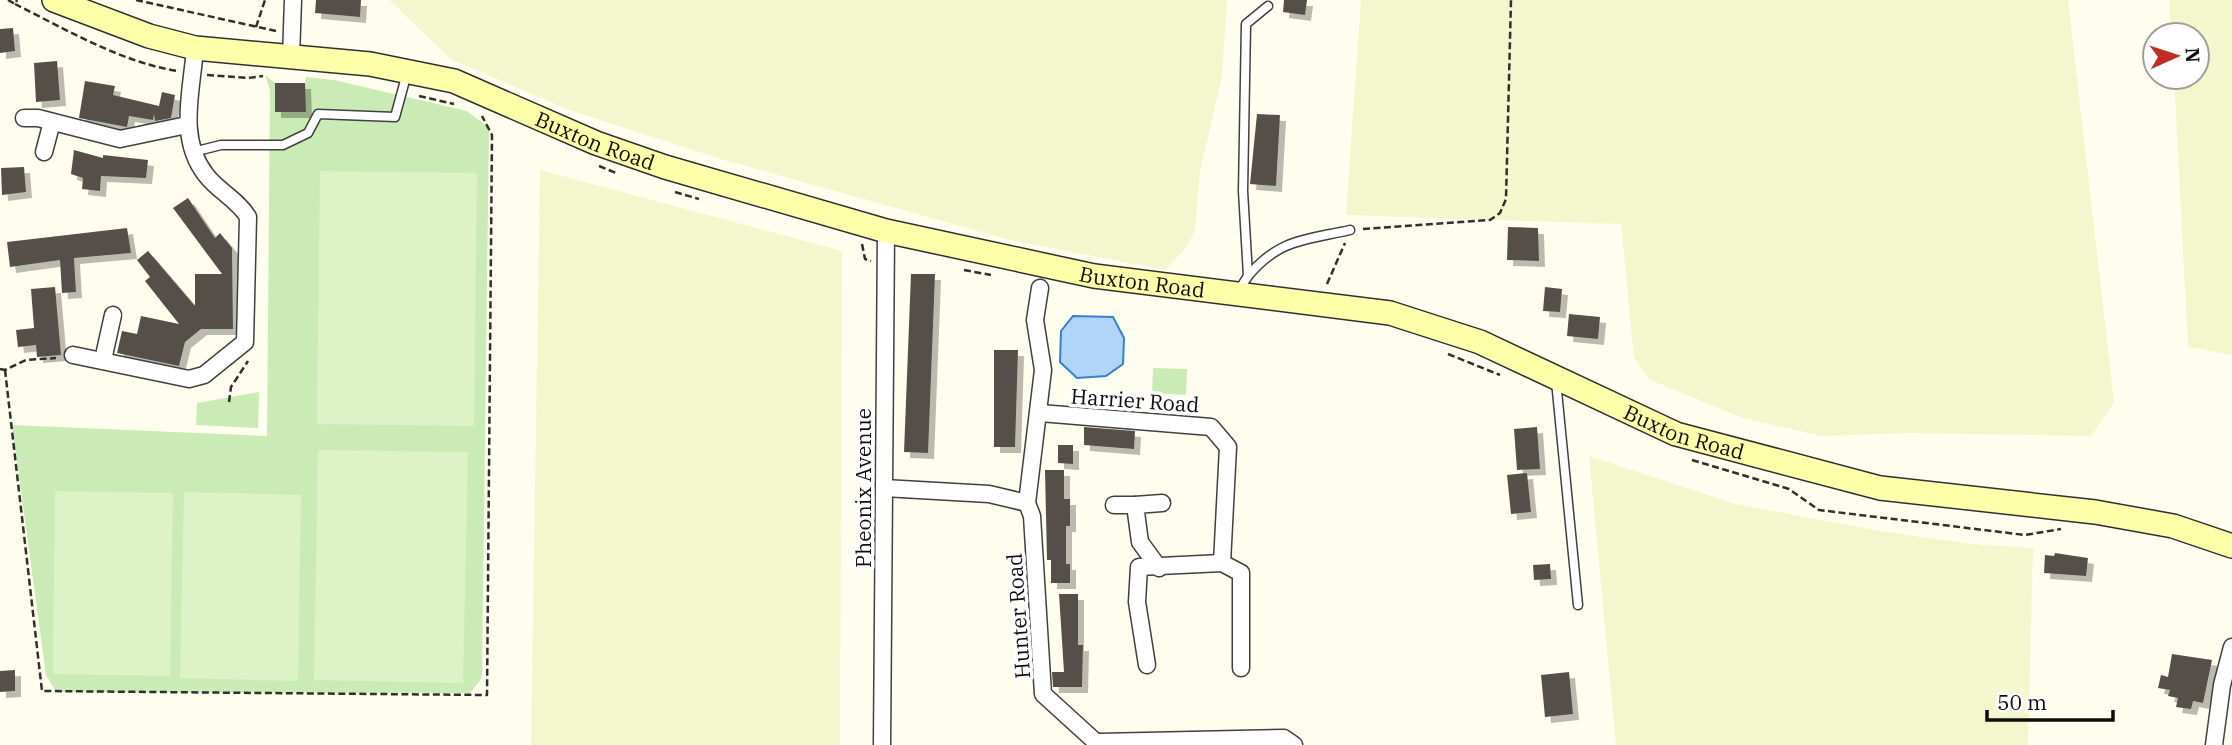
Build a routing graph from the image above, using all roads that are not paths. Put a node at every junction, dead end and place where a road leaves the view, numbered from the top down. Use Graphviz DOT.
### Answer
graph roads {
  1 [pos="54,0"];
  2 [pos="293,0"];
  3 [pos="1268,6"];
  4 [pos="291,45"];
  5 [pos="195,48"];
  6 [pos="405,81"];
  7 [pos="24,118"];
  8 [pos="52,122"];
  9 [pos="187,125"];
  10 [pos="44,152"];
  11 [pos="193,152"];
  12 [pos="1350,230"];
  13 [pos="886,231"];
  14 [pos="1242,284"];
  15 [pos="1040,288"];
  16 [pos="113,315"];
  17 [pos="74,355"];
  18 [pos="103,360"];
  19 [pos="1556,378"];
  20 [pos="1040,413"];
  21 [pos="884,488"];
  22 [pos="1027,503"];
  23 [pos="1162,503"];
  24 [pos="1114,505"];
  25 [pos="1135,505"];
  26 [pos="2232,546"];
  27 [pos="1222,563"];
  28 [pos="1159,568"];
  29 [pos="1578,605"];
  30 [pos="2232,647"];
  31 [pos="1147,665"];
  32 [pos="1241,668"];
  33 [pos="1099,744"];
  34 [pos="882,745"];
  35 [pos="1294,745"];
  36 [pos="2214,745"];
  1 -- 5 [label="street, Buxton Road"];
  2 -- 4 [label="street"];
  3 -- 14 [label="lane"];
  4 -- 5 [label="street, Buxton Road"];
  4 -- 6 [label="street, Buxton Road"];
  5 -- 9 [label="street"];
  6 -- 11 [label="lane"];
  6 -- 13 [label="street, Buxton Road"];
  7 -- 8 [label="street"];
  8 -- 9 [label="street"];
  8 -- 10 [label="street"];
  9 -- 11 [label="street"];
  11 -- 18 [label="street"];
  12 -- 14 [label="lane"];
  13 -- 14 [label="street, Buxton Road"];
  13 -- 21 [label="street, Pheonix Avenue"];
  14 -- 19 [label="street, Buxton Road"];
  15 -- 20 [label="street, Hunter Road"];
  16 -- 18 [label="street"];
  17 -- 18 [label="street"];
  19 -- 26 [label="street, Buxton Road"];
  19 -- 29 [label="lane"];
  20 -- 22 [label="street, Hunter Road"];
  20 -- 27 [label="street, Harrier Road"];
  21 -- 22 [label="street"];
  21 -- 34 [label="street, Pheonix Avenue"];
  22 -- 33 [label="street, Hunter Road"];
  23 -- 25 [label="street"];
  24 -- 25 [label="street"];
  25 -- 28 [label="street"];
  27 -- 28 [label="street"];
  27 -- 32 [label="street"];
  28 -- 31 [label="street"];
  30 -- 36 [label="street"];
  33 -- 35 [label="street"];
}
